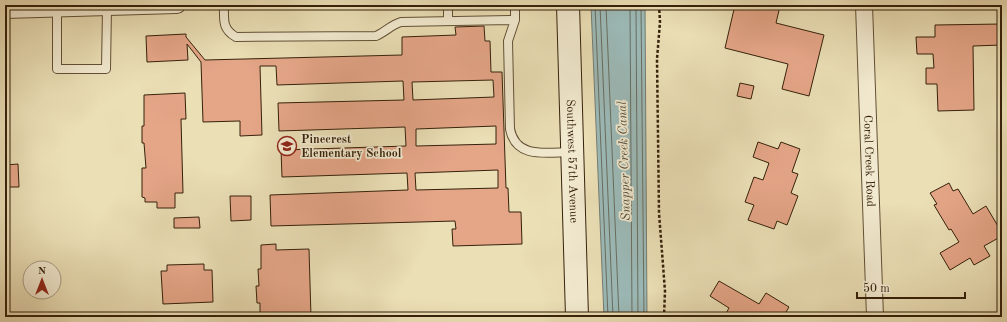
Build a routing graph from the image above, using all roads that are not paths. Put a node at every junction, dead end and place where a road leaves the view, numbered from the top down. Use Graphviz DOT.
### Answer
graph roads {
  1 [pos="177,5"];
  2 [pos="224,5"];
  3 [pos="448,5"];
  4 [pos="515,5"];
  5 [pos="568,5"];
  6 [pos="864,5"];
  7 [pos="107,7"];
  8 [pos="57,8"];
  9 [pos="5,10"];
  10 [pos="515,20"];
  11 [pos="448,21"];
  12 [pos="572,152"];
  13 [pos="577,317"];
  14 [pos="875,317"];
  1 -- 7 [label="street"];
  2 -- 11 [label="lane"];
  3 -- 11 [label="lane"];
  4 -- 10 [label="lane"];
  5 -- 12 [label="main road, Southwest 57th Avenue"];
  6 -- 14 [label="street, Coral Creek Road"];
  7 -- 8 [label="street"];
  7 -- 8 [label="lane"];
  8 -- 9 [label="street"];
  10 -- 11 [label="lane"];
  10 -- 12 [label="lane"];
  12 -- 13 [label="main road, Southwest 57th Avenue"];
}
